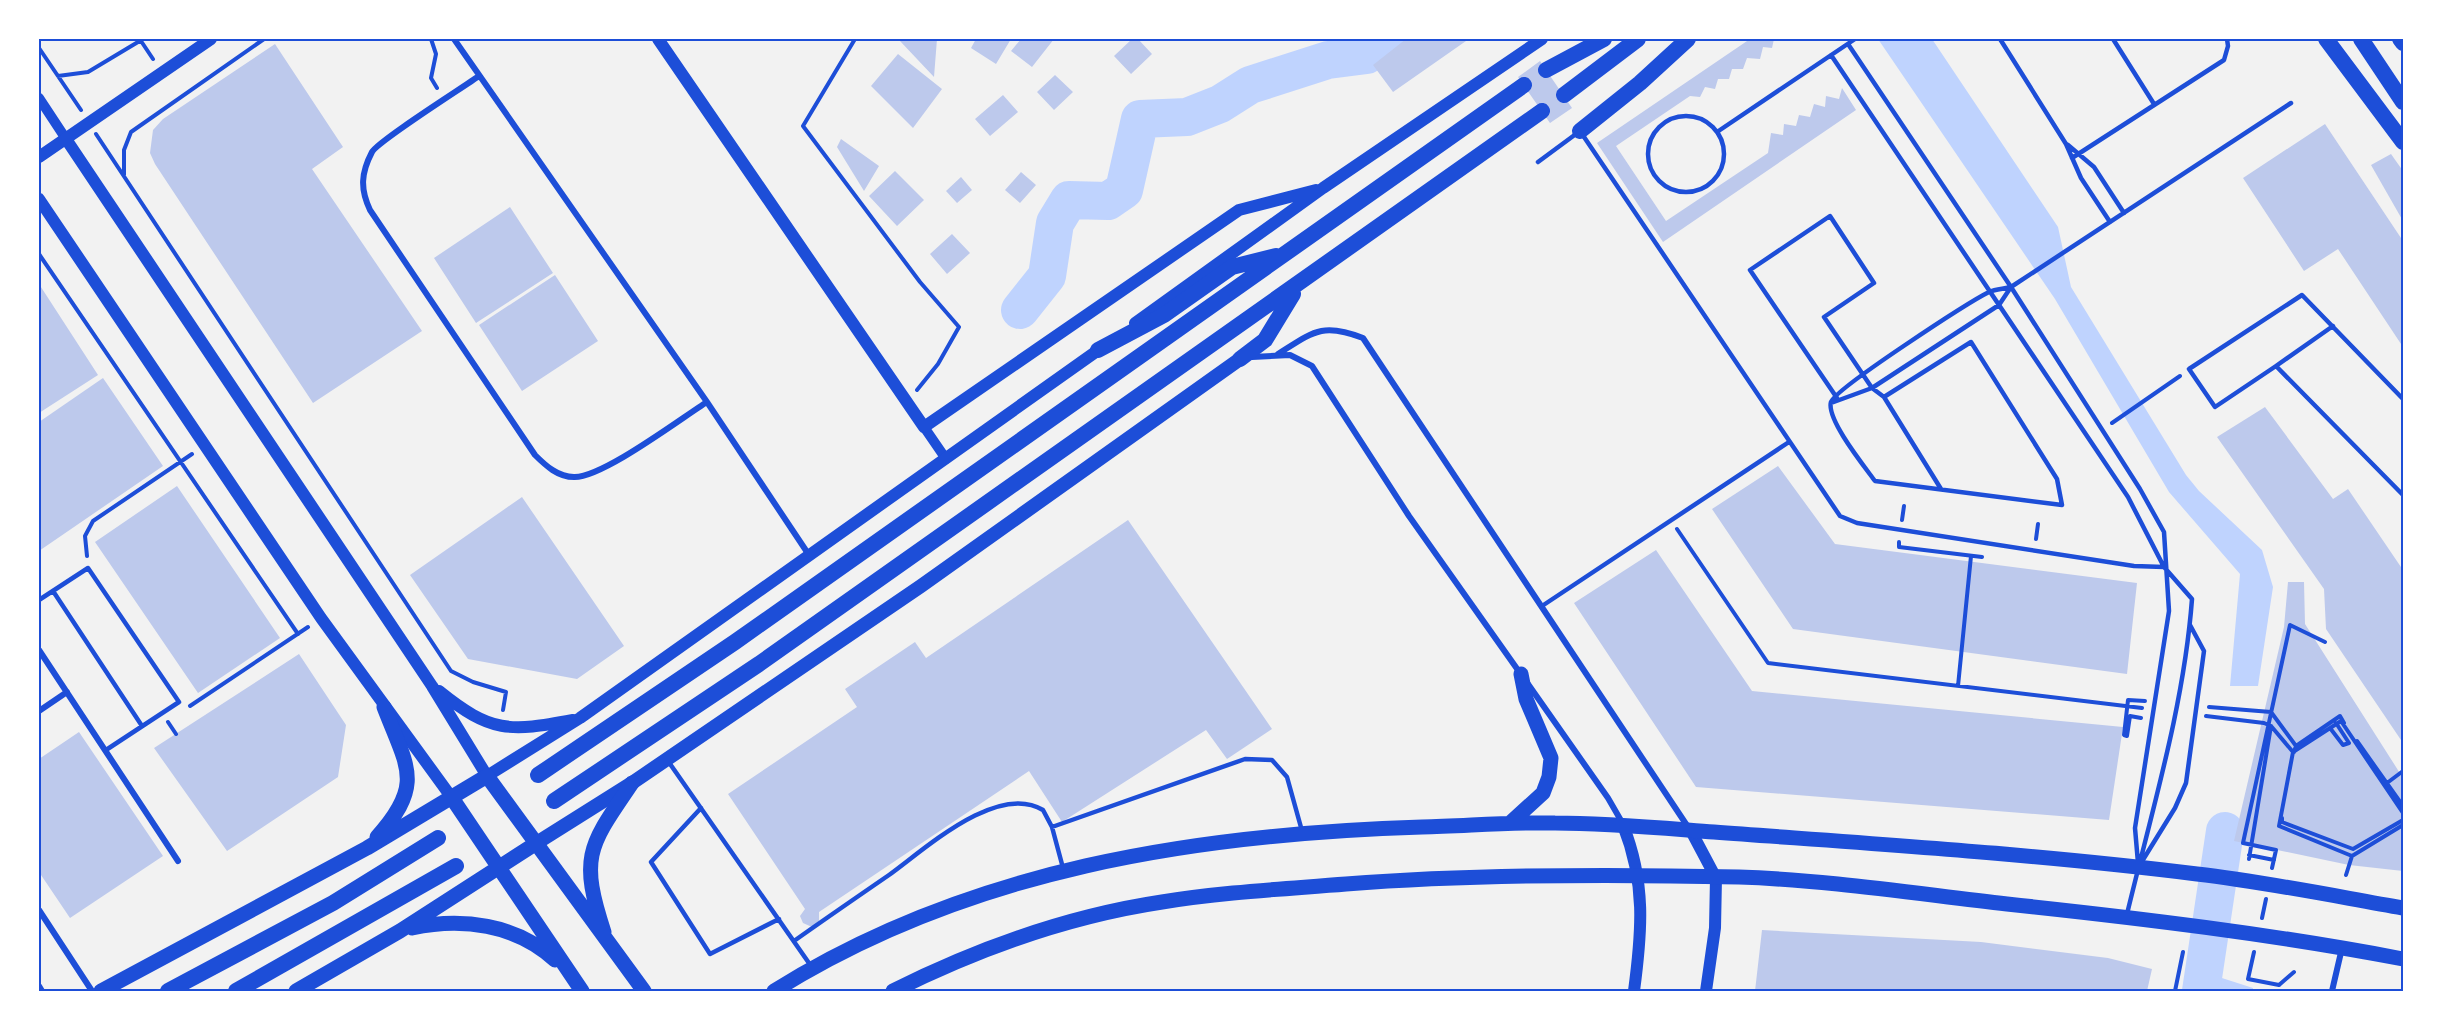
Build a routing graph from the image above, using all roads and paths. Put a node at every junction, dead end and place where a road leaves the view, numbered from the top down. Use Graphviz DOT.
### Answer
graph roads {
  1 [pos="211,39"];
  2 [pos="264,39"];
  3 [pos="430,39"];
  4 [pos="454,39"];
  5 [pos="658,39"];
  6 [pos="855,39"];
  7 [pos="1542,39"];
  8 [pos="1580,39"];
  9 [pos="1604,39"];
  10 [pos="1638,39"];
  11 [pos="1688,39"];
  12 [pos="1855,39"];
  13 [pos="2000,39"];
  14 [pos="2113,39"];
  15 [pos="2227,39"];
  16 [pos="2326,39"];
  17 [pos="2361,39"];
  18 [pos="2400,39"];
  19 [pos="141,40"];
  20 [pos="2403,43"];
  21 [pos="1848,44"];
  22 [pos="39,48"];
  23 [pos="1831,55"];
  24 [pos="162,72"];
  25 [pos="58,76"];
  26 [pos="479,76"];
  27 [pos="1524,85"];
  28 [pos="1564,95"];
  29 [pos="39,98"];
  30 [pos="445,100"];
  31 [pos="2403,102"];
  32 [pos="2291,103"];
  33 [pos="2154,104"];
  34 [pos="1542,111"];
  35 [pos="89,123"];
  36 [pos="1580,131"];
  37 [pos="1717,132"];
  38 [pos="66,139"];
  39 [pos="2403,142"];
  40 [pos="2066,144"];
  41 [pos="2079,154"];
  42 [pos="39,157"];
  43 [pos="2072,158"];
  44 [pos="1538,162"];
  45 [pos="124,176"];
  46 [pos="1323,188"];
  47 [pos="39,199"];
  48 [pos="2124,213"];
  49 [pos="2110,222"];
  50 [pos="1288,253"];
  51 [pos="39,254"];
  52 [pos="1298,286"];
  53 [pos="2011,287"];
  54 [pos="1990,291"];
  55 [pos="1999,305"];
  56 [pos="2332,326"];
  57 [pos="1098,350"];
  58 [pos="1278,354"];
  59 [pos="1240,359"];
  60 [pos="2276,366"];
  61 [pos="2189,369"];
  62 [pos="1863,374"];
  63 [pos="1872,388"];
  64 [pos="1884,397"];
  65 [pos="1837,398"];
  66 [pos="2403,399"];
  67 [pos="707,402"];
  68 [pos="907,403"];
  69 [pos="2115,420"];
  70 [pos="924,427"];
  71 [pos="1790,442"];
  72 [pos="205,445"];
  73 [pos="946,459"];
  74 [pos="180,462"];
  75 [pos="1941,489"];
  76 [pos="2403,495"];
  77 [pos="1672,521"];
  78 [pos="809,555"];
  79 [pos="1971,556"];
  80 [pos="2164,567"];
  81 [pos="88,568"];
  82 [pos="53,591"];
  83 [pos="39,600"];
  84 [pos="1542,606"];
  85 [pos="321,618"];
  86 [pos="2190,625"];
  87 [pos="298,634"];
  88 [pos="2325,642"];
  89 [pos="39,650"];
  90 [pos="1521,674"];
  91 [pos="432,686"];
  92 [pos="1958,686"];
  93 [pos="67,692"];
  94 [pos="506,692"];
  95 [pos="2128,700"];
  96 [pos="384,707"];
  97 [pos="186,709"];
  98 [pos="2153,710"];
  99 [pos="39,711"];
  100 [pos="2272,712"];
  101 [pos="177,715"];
  102 [pos="2195,715"];
  103 [pos="580,718"];
  104 [pos="2151,720"];
  105 [pos="2334,720"];
  106 [pos="167,722"];
  107 [pos="142,726"];
  108 [pos="2271,726"];
  109 [pos="2331,728"];
  110 [pos="2296,746"];
  111 [pos="106,750"];
  112 [pos="2293,752"];
  113 [pos="667,759"];
  114 [pos="2403,771"];
  115 [pos="537,775"];
  116 [pos="487,776"];
  117 [pos="632,783"];
  118 [pos="2384,786"];
  119 [pos="452,798"];
  120 [pos="554,801"];
  121 [pos="2403,806"];
  122 [pos="701,808"];
  123 [pos="2403,813"];
  124 [pos="2403,822"];
  125 [pos="1510,823"];
  126 [pos="1623,825"];
  127 [pos="1052,827"];
  128 [pos="1690,830"];
  129 [pos="1303,833"];
  130 [pos="438,838"];
  131 [pos="535,844"];
  132 [pos="368,848"];
  133 [pos="2352,856"];
  134 [pos="2249,859"];
  135 [pos="2274,860"];
  136 [pos="178,861"];
  137 [pos="2254,863"];
  138 [pos="456,866"];
  139 [pos="498,868"];
  140 [pos="2138,868"];
  141 [pos="1064,871"];
  142 [pos="2271,871"];
  143 [pos="2346,875"];
  144 [pos="1640,877"];
  145 [pos="1716,878"];
  146 [pos="2267,893"];
  147 [pos="2403,908"];
  148 [pos="39,910"];
  149 [pos="2127,917"];
  150 [pos="778,919"];
  151 [pos="2260,925"];
  152 [pos="400,931"];
  153 [pos="794,941"];
  154 [pos="608,946"];
  155 [pos="2255,947"];
  156 [pos="2342,948"];
  157 [pos="2183,952"];
  158 [pos="2403,959"];
  159 [pos="812,967"];
  160 [pos="2294,972"];
  161 [pos="571,976"];
  162 [pos="39,986"];
  163 [pos="2279,986"];
  164 [pos="42,991"];
  165 [pos="92,991"];
  166 [pos="101,991"];
  167 [pos="168,991"];
  168 [pos="236,991"];
  169 [pos="296,991"];
  170 [pos="582,991"];
  171 [pos="644,991"];
  172 [pos="774,991"];
  173 [pos="893,991"];
  174 [pos="1634,991"];
  175 [pos="1706,991"];
  176 [pos="2175,991"];
  177 [pos="2277,991"];
  178 [pos="2332,991"];
  1 -- 24 [label="main road"];
  2 -- 45 [label="path"];
  3 -- 30 [label="path"];
  4 -- 26 [label="street"];
  5 -- 68 [label="main road"];
  6 -- 68 [label="path"];
  7 -- 46 [label="main road"];
  8 -- 9 [label="highway"];
  10 -- 28 [label="highway"];
  11 -- 36 [label="highway"];
  12 -- 21 [label="lane"];
  13 -- 40 [label="lane"];
  14 -- 33 [label="lane"];
  15 -- 33 [label="lane"];
  16 -- 39 [label="highway"];
  17 -- 31 [label="highway"];
  18 -- 20 [label="highway"];
  19 -- 24 [label="path"];
  19 -- 25 [label="path"];
  21 -- 23 [label="lane"];
  21 -- 53 [label="lane"];
  22 -- 25 [label="path"];
  23 -- 37 [label="lane"];
  23 -- 54 [label="lane"];
  24 -- 35 [label="main road"];
  25 -- 35 [label="path"];
  26 -- 30 [label="street"];
  26 -- 67 [label="street"];
  27 -- 50 [label="highway"];
  29 -- 38 [label="street"];
  30 -- 67 [label="street"];
  32 -- 48 [label="lane"];
  33 -- 41 [label="lane"];
  34 -- 52 [label="highway"];
  35 -- 38 [label="main road"];
  35 -- 45 [label="path"];
  36 -- 44 [label="lane"];
  36 -- 71 [label="lane"];
  37 -- 37 [label="lane"];
  38 -- 42 [label="main road"];
  38 -- 91 [label="main road"];
  40 -- 41 [label="lane"];
  40 -- 43 [label="lane"];
  41 -- 43 [label="lane"];
  41 -- 48 [label="lane"];
  43 -- 49 [label="lane"];
  45 -- 94 [label="path"];
  46 -- 57 [label="main road"];
  46 -- 70 [label="main road"];
  47 -- 72 [label="main road"];
  48 -- 49 [label="lane"];
  49 -- 53 [label="lane"];
  50 -- 57 [label="highway"];
  50 -- 115 [label="highway"];
  51 -- 74 [label="path"];
  52 -- 59 [label="highway"];
  52 -- 120 [label="highway"];
  53 -- 54 [label="lane"];
  53 -- 55 [label="lane"];
  53 -- 80 [label="lane"];
  54 -- 55 [label="lane"];
  54 -- 62 [label="lane"];
  55 -- 63 [label="lane"];
  55 -- 80 [label="lane"];
  56 -- 60 [label="lane"];
  56 -- 61 [label="lane"];
  56 -- 66 [label="lane"];
  57 -- 73 [label="main road"];
  58 -- 59 [label="street"];
  58 -- 84 [label="street"];
  58 -- 90 [label="street"];
  59 -- 113 [label="main road"];
  60 -- 61 [label="lane"];
  60 -- 76 [label="lane"];
  61 -- 69 [label="path"];
  62 -- 63 [label="lane"];
  62 -- 65 [label="lane"];
  62 -- 65 [label="lane"];
  63 -- 64 [label="lane"];
  63 -- 65 [label="lane"];
  64 -- 75 [label="lane"];
  64 -- 75 [label="lane"];
  65 -- 75 [label="lane"];
  67 -- 78 [label="street"];
  68 -- 70 [label="main road"];
  70 -- 73 [label="street"];
  71 -- 77 [label="lane"];
  71 -- 80 [label="lane"];
  72 -- 74 [label="path"];
  72 -- 85 [label="main road"];
  73 -- 78 [label="main road"];
  74 -- 81 [label="path"];
  74 -- 87 [label="path"];
  77 -- 84 [label="lane"];
  77 -- 92 [label="path"];
  78 -- 103 [label="main road"];
  79 -- 92 [label="path"];
  80 -- 86 [label="lane"];
  80 -- 98 [label="lane"];
  81 -- 82 [label="lane"];
  81 -- 107 [label="lane"];
  82 -- 83 [label="lane"];
  82 -- 107 [label="lane"];
  84 -- 128 [label="street"];
  85 -- 87 [label="path"];
  85 -- 96 [label="main road"];
  86 -- 102 [label="lane"];
  86 -- 140 [label="lane"];
  87 -- 97 [label="path"];
  88 -- 100 [label="path"];
  89 -- 93 [label="street"];
  90 -- 125 [label="highway"];
  90 -- 126 [label="street"];
  91 -- 103 [label="main road"];
  91 -- 116 [label="main road"];
  92 -- 98 [label="path"];
  93 -- 99 [label="street"];
  93 -- 111 [label="street"];
  95 -- 104 [label="path"];
  96 -- 119 [label="main road"];
  96 -- 132 [label="highway"];
  98 -- 140 [label="lane"];
  100 -- 110 [label="path"];
  100 -- 135 [label="path"];
  101 -- 106 [label="path"];
  102 -- 108 [label="path"];
  102 -- 140 [label="lane"];
  103 -- 116 [label="main road"];
  105 -- 109 [label="path"];
  105 -- 110 [label="path"];
  105 -- 121 [label="path"];
  107 -- 111 [label="lane"];
  108 -- 112 [label="path"];
  108 -- 134 [label="path"];
  109 -- 112 [label="path"];
  109 -- 118 [label="path"];
  110 -- 124 [label="path"];
  111 -- 136 [label="street"];
  112 -- 133 [label="path"];
  113 -- 117 [label="main road"];
  113 -- 122 [label="lane"];
  114 -- 118 [label="path"];
  116 -- 119 [label="highway"];
  116 -- 131 [label="highway"];
  117 -- 131 [label="main road"];
  117 -- 154 [label="highway"];
  118 -- 123 [label="path"];
  119 -- 132 [label="highway"];
  119 -- 139 [label="highway"];
  122 -- 150 [label="lane"];
  122 -- 150 [label="lane"];
  124 -- 133 [label="path"];
  125 -- 126 [label="highway"];
  125 -- 129 [label="highway"];
  126 -- 128 [label="highway"];
  126 -- 144 [label="main road"];
  127 -- 129 [label="lane"];
  127 -- 141 [label="lane"];
  127 -- 153 [label="lane"];
  128 -- 140 [label="highway"];
  128 -- 145 [label="main road"];
  129 -- 141 [label="highway"];
  130 -- 167 [label="highway"];
  131 -- 139 [label="highway"];
  131 -- 154 [label="highway"];
  132 -- 166 [label="highway"];
  133 -- 143 [label="path"];
  135 -- 137 [label="path"];
  135 -- 142 [label="path"];
  138 -- 168 [label="highway"];
  139 -- 152 [label="highway"];
  139 -- 161 [label="highway"];
  140 -- 147 [label="highway"];
  140 -- 149 [label="lane"];
  141 -- 159 [label="highway"];
  144 -- 145 [label="highway"];
  144 -- 173 [label="highway"];
  144 -- 174 [label="main road"];
  145 -- 149 [label="highway"];
  145 -- 175 [label="main road"];
  146 -- 151 [label="path"];
  148 -- 165 [label="street"];
  149 -- 156 [label="highway"];
  150 -- 153 [label="lane"];
  152 -- 161 [label="highway"];
  152 -- 169 [label="highway"];
  153 -- 159 [label="lane"];
  154 -- 171 [label="highway"];
  155 -- 163 [label="path"];
  156 -- 158 [label="highway"];
  156 -- 178 [label="street"];
  157 -- 176 [label="path"];
  159 -- 172 [label="highway"];
  160 -- 163 [label="path"];
  161 -- 170 [label="highway"];
  162 -- 164 [label="street"];
  163 -- 177 [label="path"];
}
